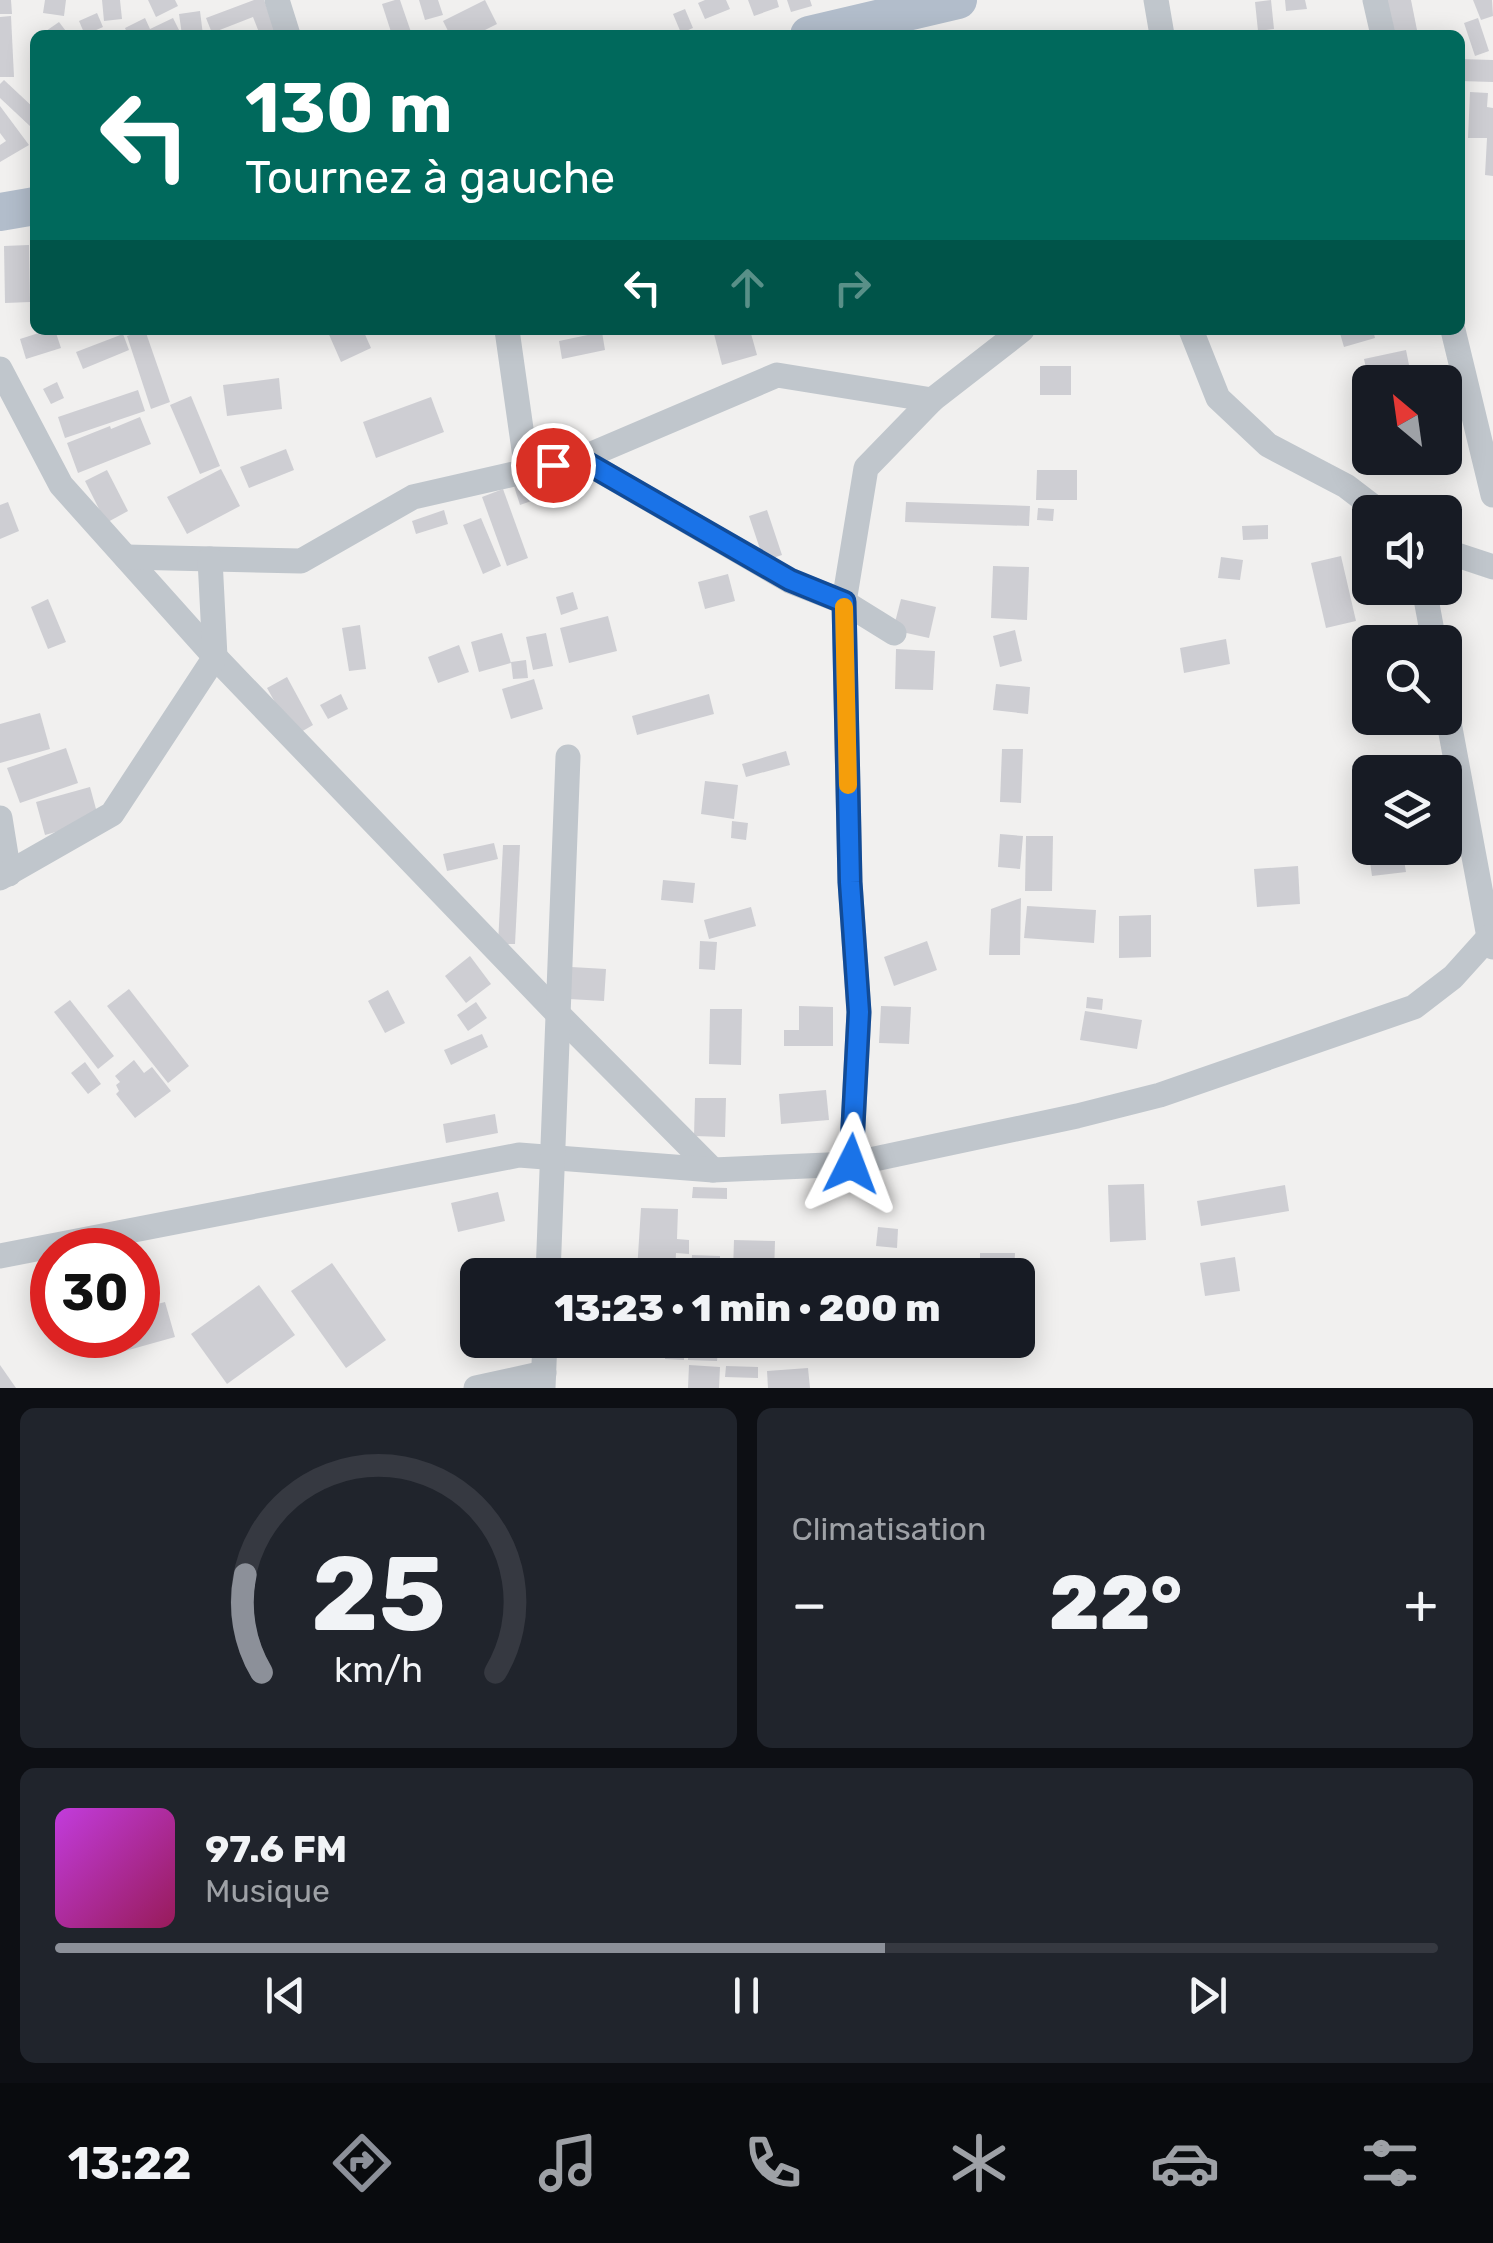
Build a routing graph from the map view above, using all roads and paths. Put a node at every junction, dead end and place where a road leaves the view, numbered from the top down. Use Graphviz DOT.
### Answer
graph roads {
  1 [pos="277,0"];
  2 [pos="958,0"];
  3 [pos="1156,0"];
  4 [pos="1374,0"];
  5 [pos="286,30"];
  6 [pos="830,30"];
  7 [pos="1161,30"];
  8 [pos="1382,30"];
  9 [pos="30,207"];
  10 [pos="0,212"];
  11 [pos="509,335"];
  12 [pos="1016,335"];
  13 [pos="1193,335"];
  14 [pos="1455,335"];
  15 [pos="0,370"];
  16 [pos="932,400"];
  17 [pos="580,459"];
  18 [pos="526,471"];
  19 [pos="1358,495"];
  20 [pos="1493,496"];
  21 [pos="1462,557"];
  22 [pos="126,558"];
  23 [pos="210,559"];
  24 [pos="1493,567"];
  25 [pos="844,602"];
  26 [pos="894,633"];
  27 [pos="216,656"];
  28 [pos="1451,735"];
  29 [pos="568,757"];
  30 [pos="0,818"];
  31 [pos="3,871"];
  32 [pos="1491,942"];
  33 [pos="558,1014"];
  34 [pos="552,1157"];
  35 [pos="851,1164"];
  36 [pos="712,1170"];
  37 [pos="0,1256"];
  38 [pos="549,1258"];
  39 [pos="544,1380"];
  40 [pos="476,1388"];
  1 -- 5 [label="street"];
  2 -- 6 [label="main road"];
  3 -- 7 [label="street"];
  4 -- 8 [label="street"];
  9 -- 10 [label="main road"];
  11 -- 18 [label="street"];
  12 -- 16 [label="street"];
  13 -- 19 [label="street"];
  14 -- 20 [label="street"];
  15 -- 22 [label="street"];
  16 -- 17 [label="street"];
  16 -- 25 [label="street"];
  17 -- 18 [label="street"];
  17 -- 25 [label="street"];
  18 -- 23 [label="street"];
  21 -- 24 [label="street"];
  22 -- 23 [label="street"];
  22 -- 27 [label="street"];
  23 -- 27 [label="street"];
  25 -- 26 [label="street"];
  25 -- 35 [label="street"];
  27 -- 31 [label="street"];
  27 -- 33 [label="street"];
  28 -- 32 [label="street"];
  29 -- 33 [label="street"];
  30 -- 31 [label="street"];
  32 -- 35 [label="street"];
  33 -- 34 [label="street"];
  33 -- 36 [label="street"];
  34 -- 36 [label="street"];
  34 -- 37 [label="street"];
  34 -- 38 [label="street"];
  35 -- 36 [label="street"];
  39 -- 40 [label="street"];
}
